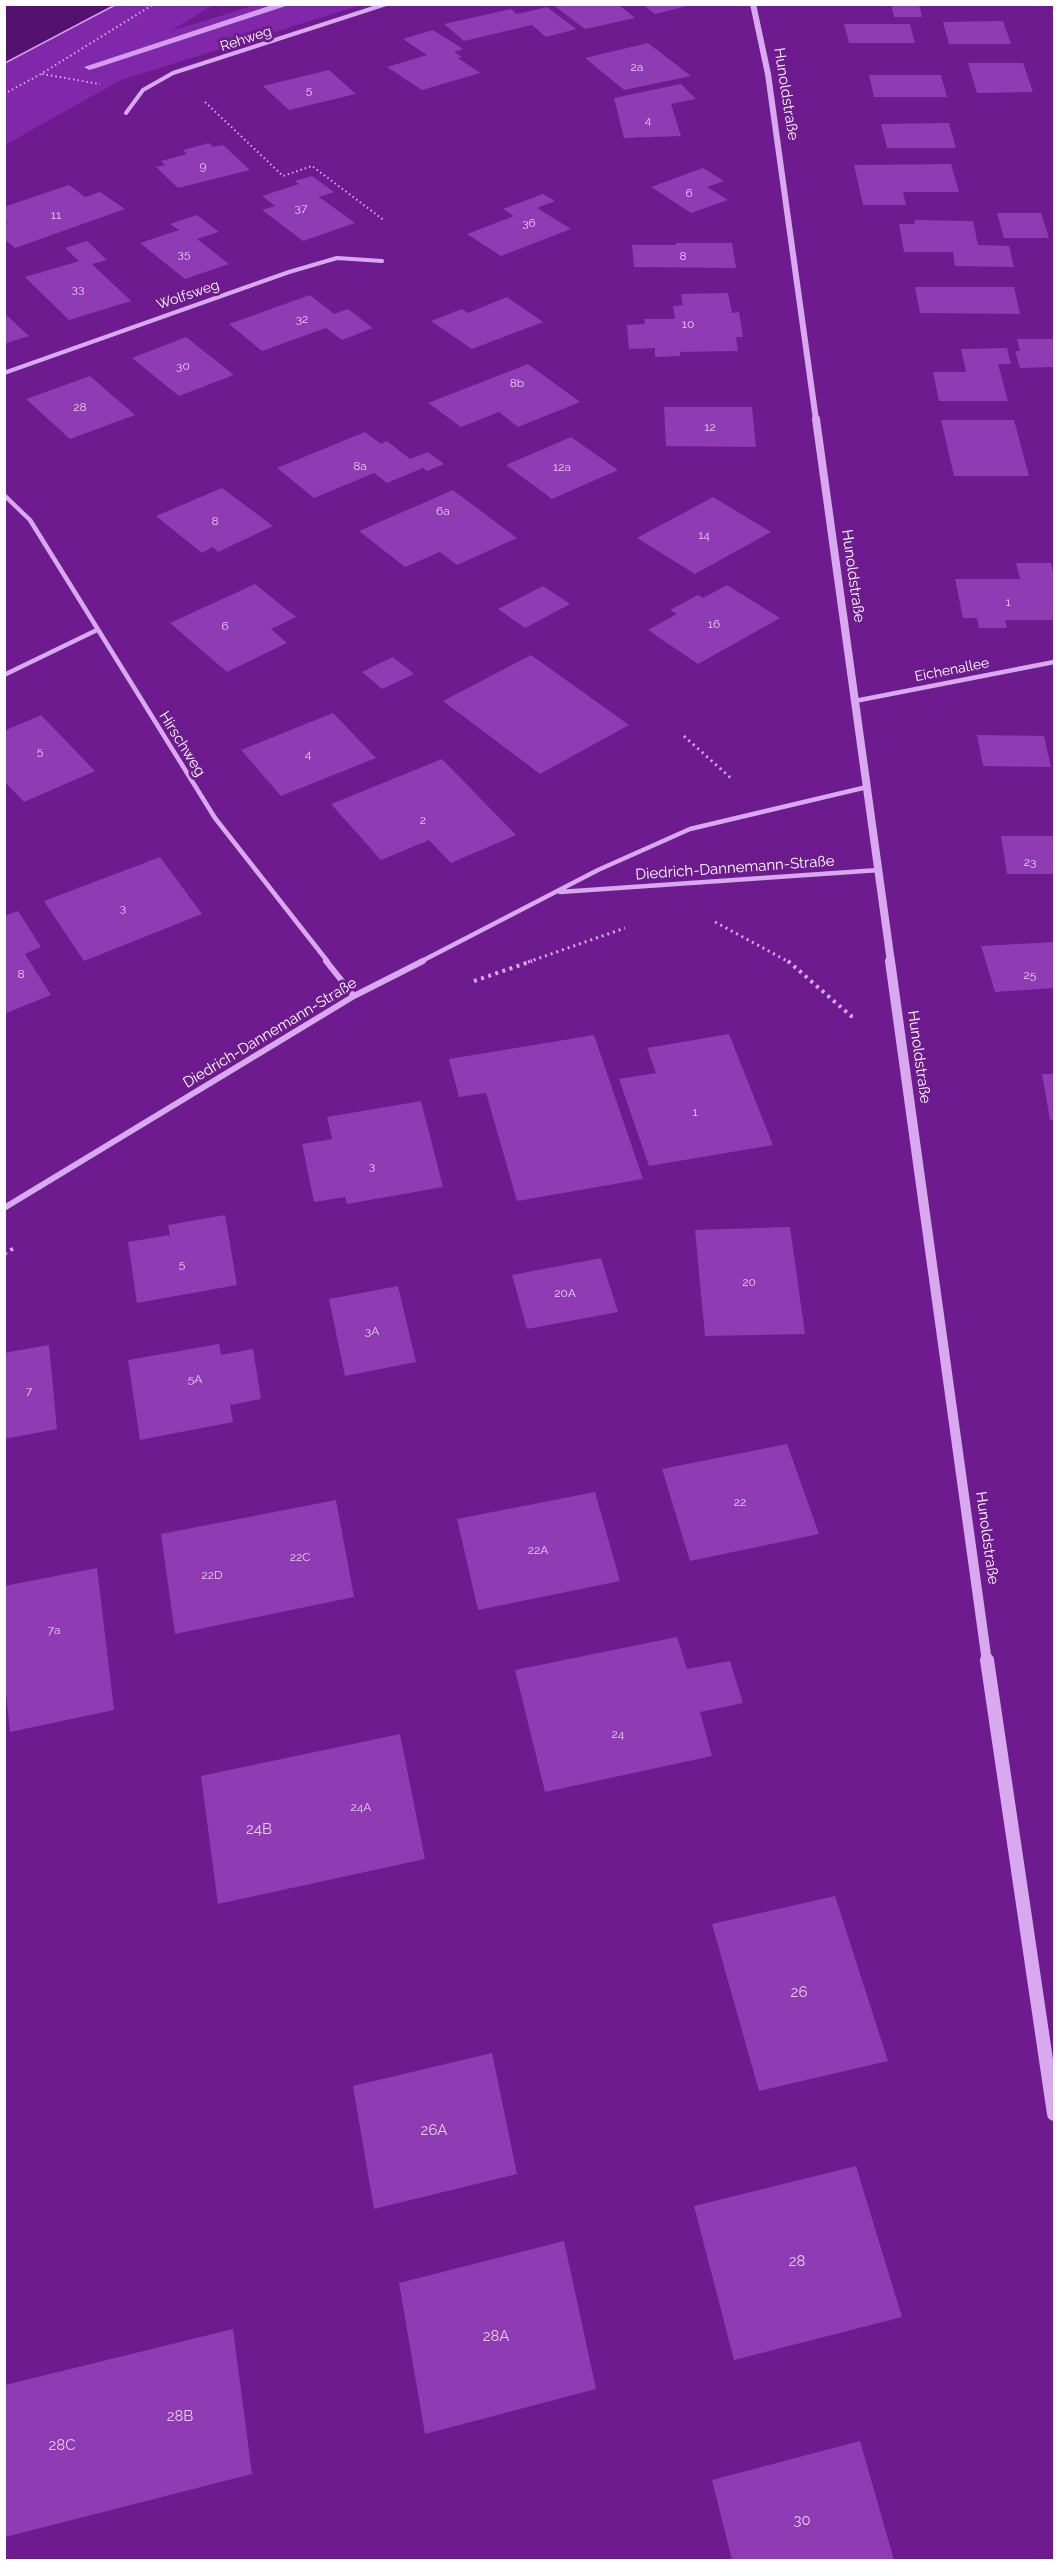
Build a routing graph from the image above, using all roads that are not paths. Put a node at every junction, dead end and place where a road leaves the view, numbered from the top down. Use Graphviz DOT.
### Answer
graph roads {
  1 [pos="386,4"];
  2 [pos="753,4"];
  3 [pos="126,113"];
  4 [pos="382,261"];
  5 [pos="4,373"];
  6 [pos="4,495"];
  7 [pos="97,630"];
  8 [pos="1054,662"];
  9 [pos="4,675"];
  10 [pos="855,701"];
  11 [pos="867,787"];
  12 [pos="879,870"];
  13 [pos="557,892"];
  14 [pos="354,996"];
  15 [pos="4,1208"];
  16 [pos="1054,2114"];
  1 -- 3 [label="street, Rehweg"];
  2 -- 10 [label="street, Hunoldstraße"];
  4 -- 5 [label="street, Wolfsweg"];
  6 -- 7 [label="street, Hirschweg"];
  7 -- 9 [label="street"];
  7 -- 14 [label="street, Hirschweg"];
  8 -- 10 [label="street, Eichenallee"];
  10 -- 11 [label="street, Hunoldstraße"];
  11 -- 12 [label="street, Hunoldstraße"];
  11 -- 13 [label="street, Diedrich-Dannemann-Straße"];
  12 -- 13 [label="street, Diedrich-Dannemann-Straße"];
  12 -- 16 [label="street, Hunoldstraße"];
  13 -- 14 [label="street, Diedrich-Dannemann-Straße"];
  14 -- 15 [label="street, Diedrich-Dannemann-Straße"];
}
